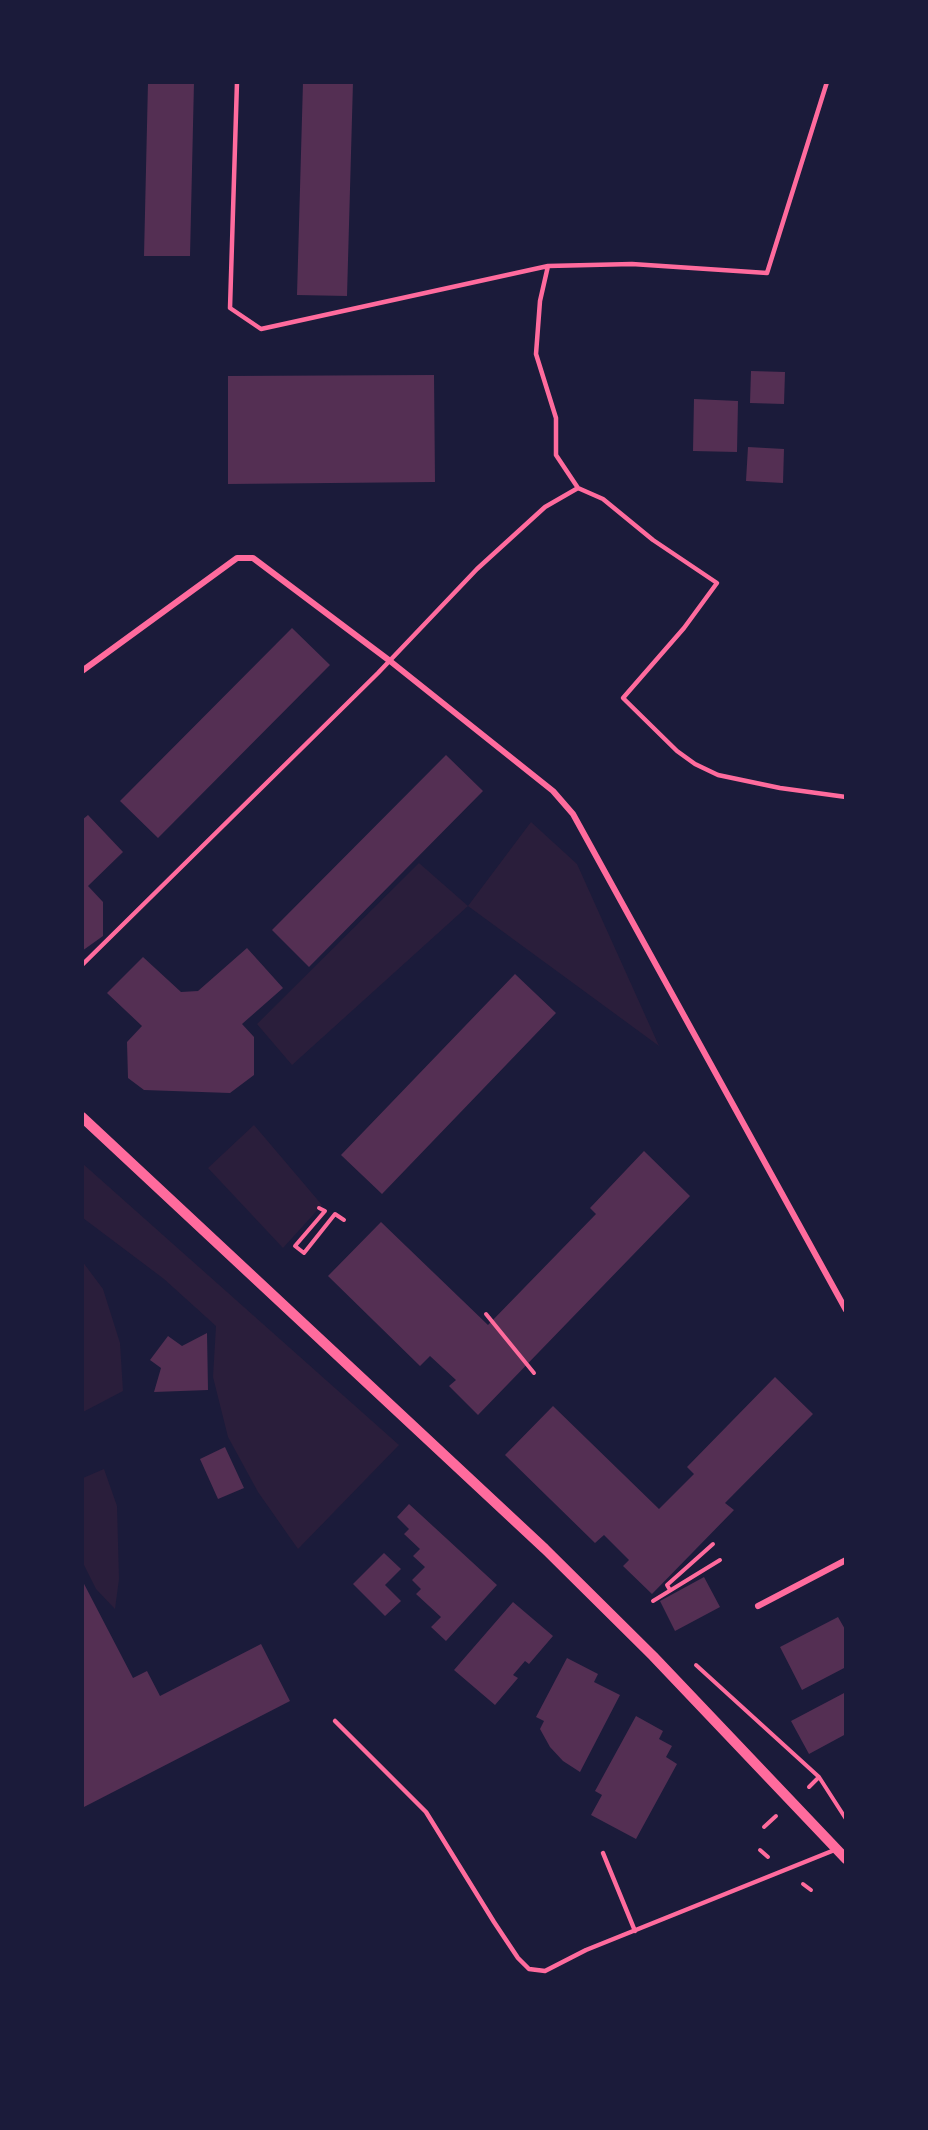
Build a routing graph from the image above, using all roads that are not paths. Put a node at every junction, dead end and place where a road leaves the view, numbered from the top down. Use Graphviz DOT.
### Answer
graph roads {
  1 [pos="237,82"];
  2 [pos="827,82"];
  3 [pos="548,266"];
  4 [pos="578,488"];
  5 [pos="390,660"];
  6 [pos="82,671"];
  7 [pos="846,796"];
  8 [pos="82,965"];
  9 [pos="82,1117"];
  10 [pos="846,1310"];
  11 [pos="846,1560"];
  12 [pos="758,1606"];
  13 [pos="335,1721"];
  14 [pos="841,1847"];
  15 [pos="603,1853"];
  16 [pos="846,1859"];
  17 [pos="635,1930"];
  1 -- 3 [label="lane"];
  2 -- 3 [label="lane"];
  3 -- 4 [label="lane"];
  4 -- 5 [label="lane"];
  4 -- 7 [label="lane"];
  5 -- 6 [label="street"];
  5 -- 8 [label="lane"];
  5 -- 10 [label="street"];
  9 -- 14 [label="street"];
  11 -- 12 [label="street"];
  13 -- 17 [label="lane"];
  14 -- 16 [label="street"];
  14 -- 17 [label="lane"];
  15 -- 17 [label="lane"];
}
